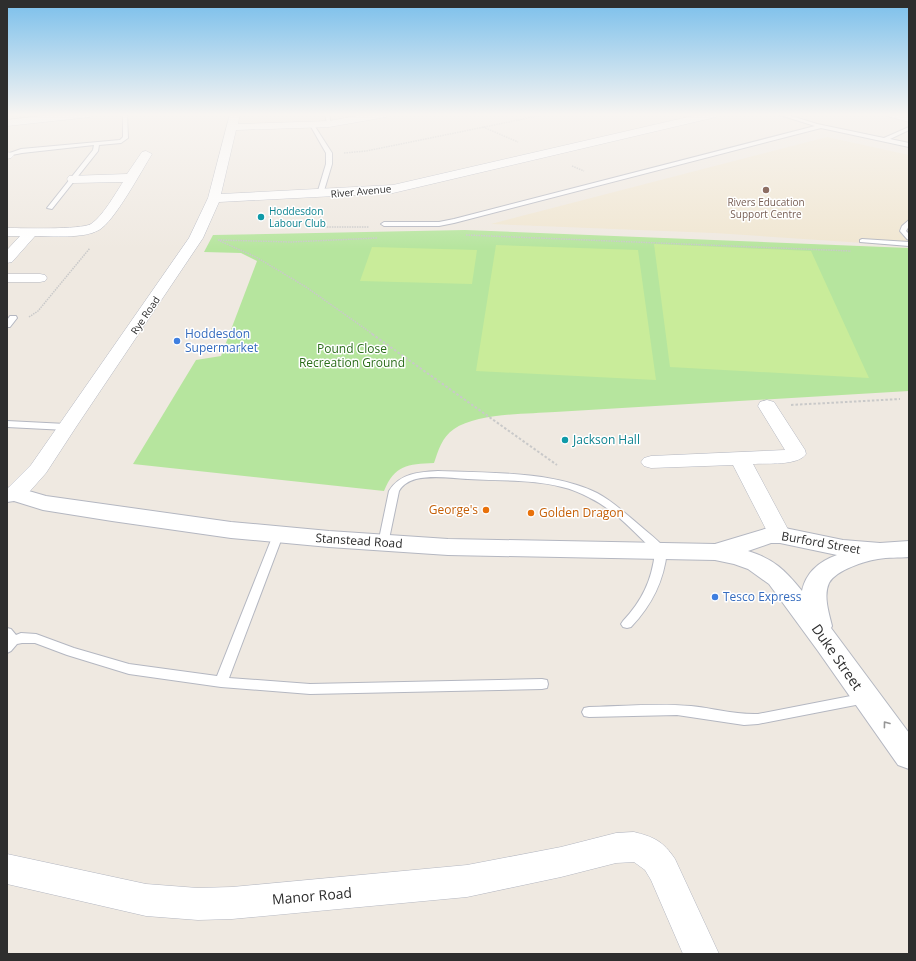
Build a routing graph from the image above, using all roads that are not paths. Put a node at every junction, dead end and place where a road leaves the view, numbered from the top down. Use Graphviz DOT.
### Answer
graph roads {
  1 [pos="89,159"];
  2 [pos="143,159"];
  3 [pos="224,159"];
  4 [pos="329,159"];
  5 [pos="523,159"];
  6 [pos="695,159"];
  7 [pos="130,178"];
  8 [pos="73,179"];
  9 [pos="320,194"];
  10 [pos="214,198"];
  11 [pos="50,208"];
  12 [pos="909,222"];
  13 [pos="384,224"];
  14 [pos="32,231"];
  15 [pos="7,232"];
  16 [pos="909,238"];
  17 [pos="862,241"];
  18 [pos="909,244"];
  19 [pos="7,259"];
  20 [pos="7,278"];
  21 [pos="40,278"];
  22 [pos="13,318"];
  23 [pos="7,325"];
  24 [pos="767,406"];
  25 [pos="7,424"];
  26 [pos="66,427"];
  27 [pos="740,459"];
  28 [pos="651,462"];
  29 [pos="10,496"];
  30 [pos="278,535"];
  31 [pos="780,535"];
  32 [pos="383,544"];
  33 [pos="909,549"];
  34 [pos="661,551"];
  35 [pos="880,551"];
  36 [pos="756,552"];
  37 [pos="627,624"];
  38 [pos="822,634"];
  39 [pos="9,640"];
  40 [pos="221,682"];
  41 [pos="542,684"];
  42 [pos="866,698"];
  43 [pos="588,712"];
  44 [pos="909,756"];
  45 [pos="7,869"];
  46 [pos="702,954"];
  1 -- 8 [label="lane"];
  2 -- 7 [label="street"];
  3 -- 10 [label="street, Rye Road"];
  4 -- 9 [label="lane"];
  5 -- 9 [label="street, River Avenue"];
  6 -- 13 [label="lane"];
  7 -- 8 [label="street"];
  7 -- 14 [label="street"];
  8 -- 11 [label="lane"];
  9 -- 10 [label="street, River Avenue"];
  10 -- 26 [label="street, Rye Road"];
  12 -- 16 [label="lane"];
  14 -- 15 [label="street"];
  14 -- 19 [label="street"];
  17 -- 18 [label="lane"];
  20 -- 21 [label="street"];
  22 -- 23 [label="lane"];
  24 -- 27 [label="street"];
  25 -- 26 [label="lane"];
  26 -- 29 [label="street, Rye Road"];
  27 -- 28 [label="street"];
  27 -- 31 [label="street"];
  29 -- 30 [label="street, Stanstead Road"];
  30 -- 32 [label="street, Stanstead Road"];
  30 -- 40 [label="lane"];
  31 -- 35 [label="street, Burford Street"];
  31 -- 36 [label="street, Burford Street"];
  32 -- 34 [label="street, Stanstead Road"];
  32 -- 34 [label="lane"];
  33 -- 35 [label="street, Burford Street"];
  34 -- 36 [label="street, Stanstead Road"];
  34 -- 37 [label="lane"];
  35 -- 38 [label="street, Burford Street"];
  36 -- 38 [label="street, Duke Street"];
  38 -- 42 [label="street, Duke Street"];
  39 -- 40 [label="lane"];
  40 -- 41 [label="lane"];
  42 -- 43 [label="lane"];
  44 -- 42 [label="street, Duke Street, one-way"];
  45 -- 46 [label="street, Manor Road"];
}
